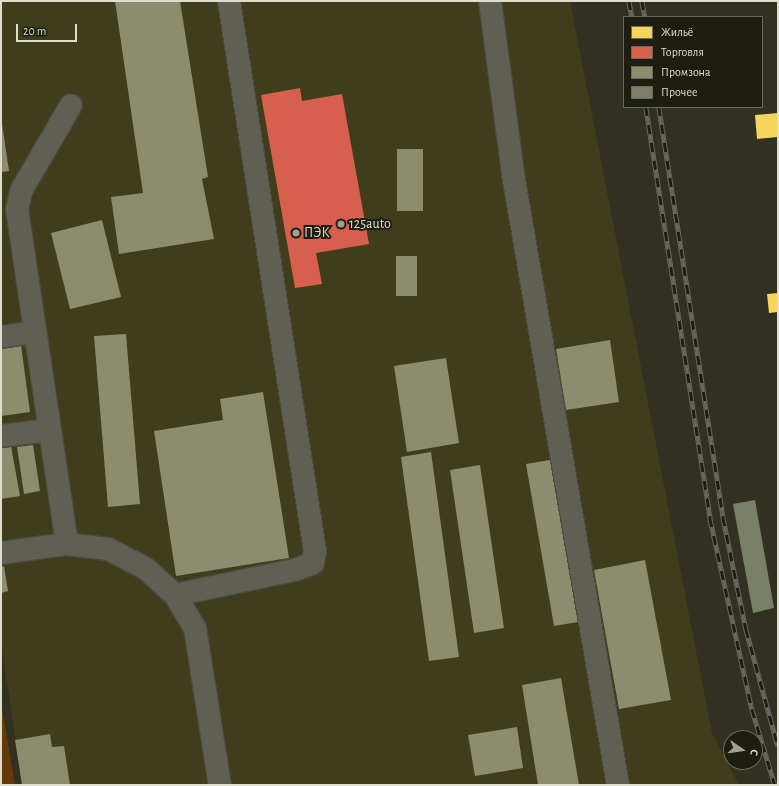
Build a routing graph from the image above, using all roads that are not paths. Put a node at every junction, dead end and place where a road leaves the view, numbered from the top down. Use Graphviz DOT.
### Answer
graph roads {
  1 [pos="229,1"];
  2 [pos="490,1"];
  3 [pos="72,105"];
  4 [pos="34,332"];
  5 [pos="1,337"];
  6 [pos="49,430"];
  7 [pos="1,436"];
  8 [pos="67,544"];
  9 [pos="1,553"];
  10 [pos="175,595"];
  11 [pos="220,785"];
  12 [pos="618,785"];
  1 -- 10 [label="lane"];
  2 -- 12 [label="lane"];
  3 -- 4 [label="lane"];
  4 -- 5 [label="lane"];
  4 -- 6 [label="lane"];
  6 -- 7 [label="lane"];
  6 -- 8 [label="lane"];
  8 -- 9 [label="lane"];
  8 -- 10 [label="lane"];
  10 -- 11 [label="lane"];
}
